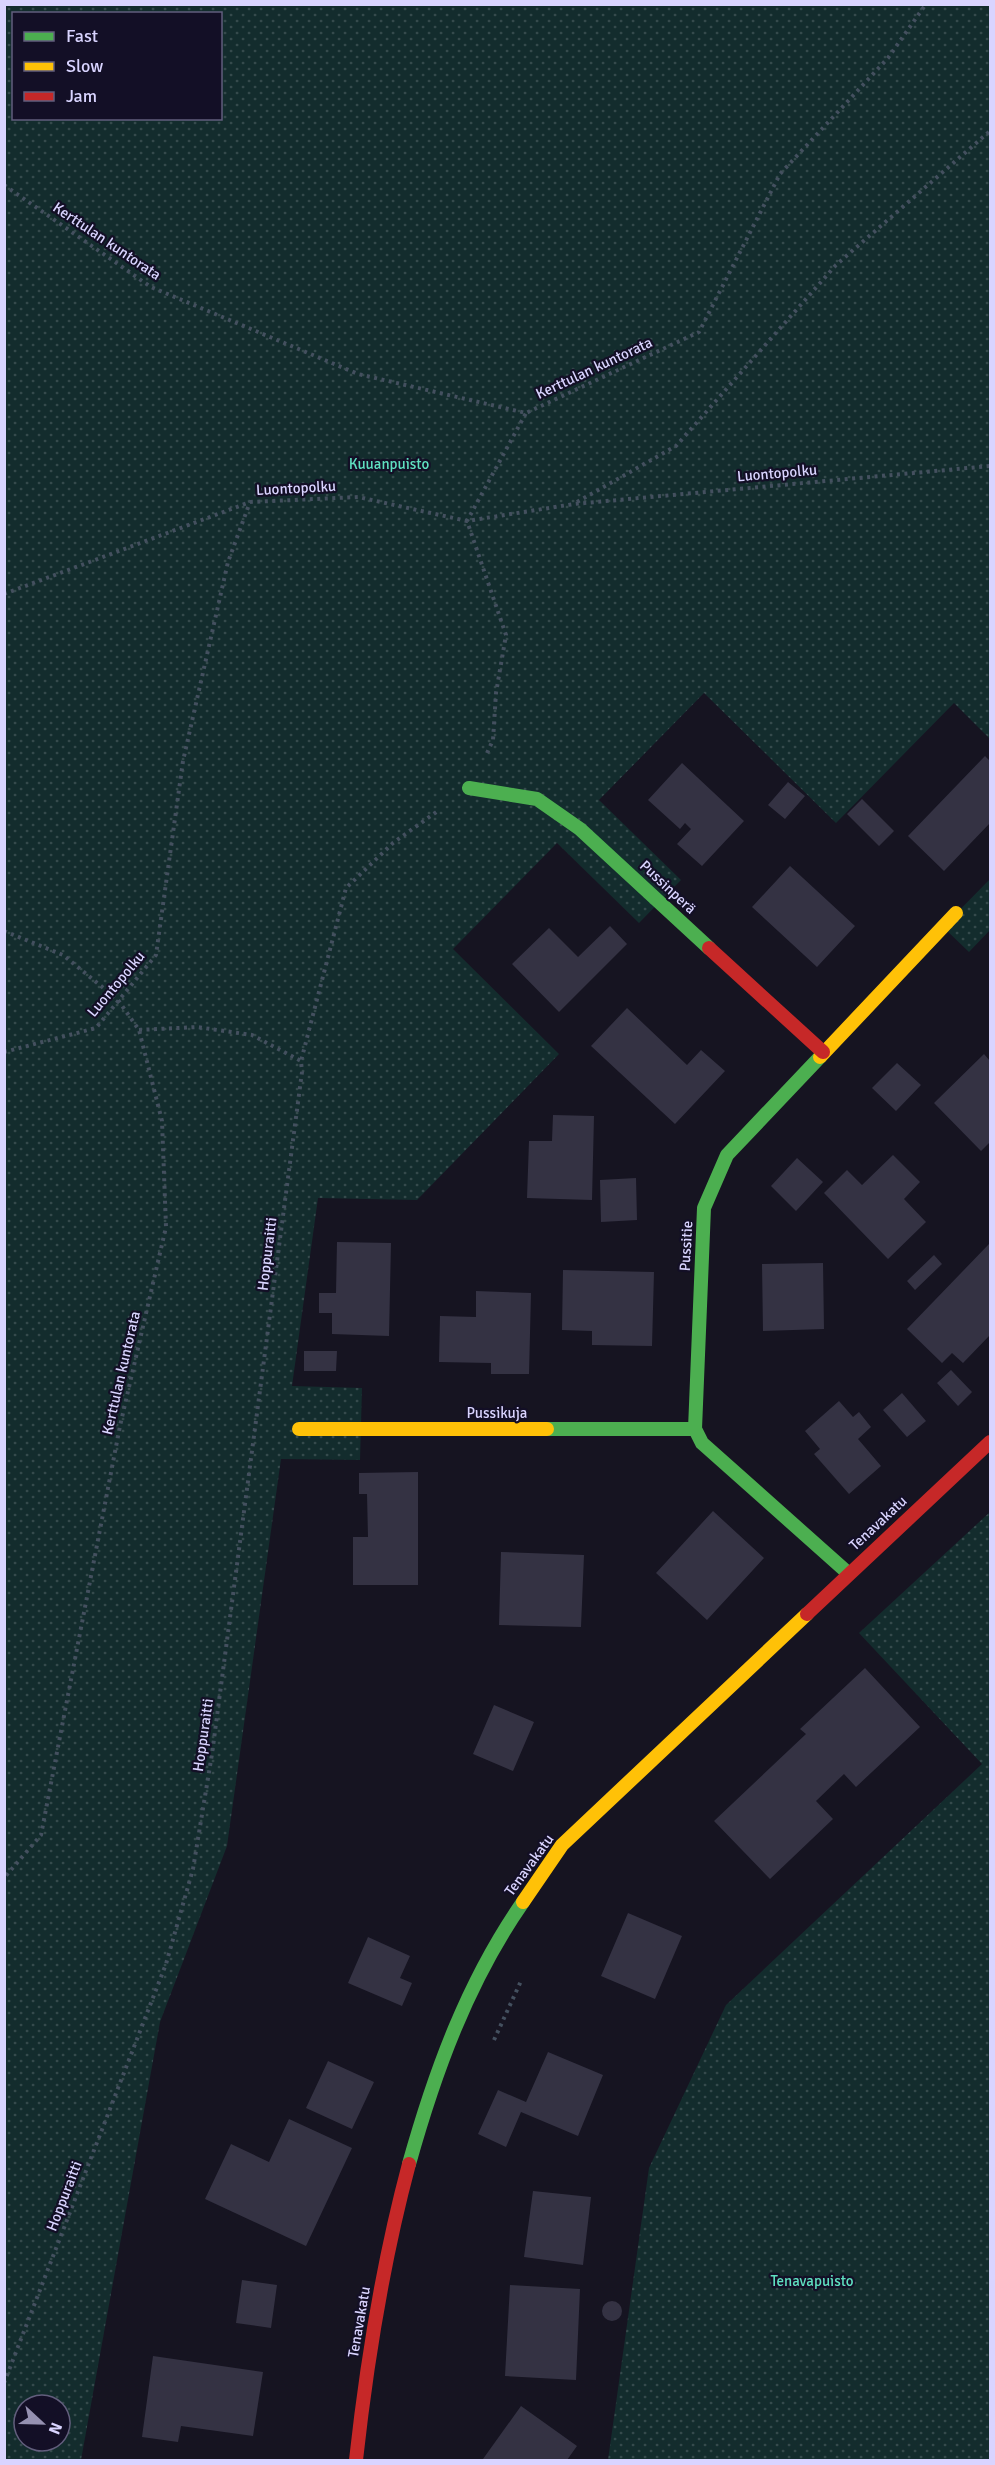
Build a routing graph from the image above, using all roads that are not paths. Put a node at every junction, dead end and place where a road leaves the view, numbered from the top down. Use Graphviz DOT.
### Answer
graph roads {
  1 [pos="469,788"];
  2 [pos="956,913"];
  3 [pos="823,1052"];
  4 [pos="298,1429"];
  5 [pos="695,1430"];
  6 [pos="990,1442"];
  7 [pos="849,1573"];
  8 [pos="356,2460"];
  1 -- 3 [label="street, Pussinperä"];
  2 -- 3 [label="street, Pussitie"];
  3 -- 5 [label="street, Pussitie"];
  4 -- 5 [label="street, Pussikuja"];
  5 -- 7 [label="street"];
  6 -- 7 [label="street, Tenavakatu"];
  7 -- 8 [label="street, Tenavakatu"];
}
